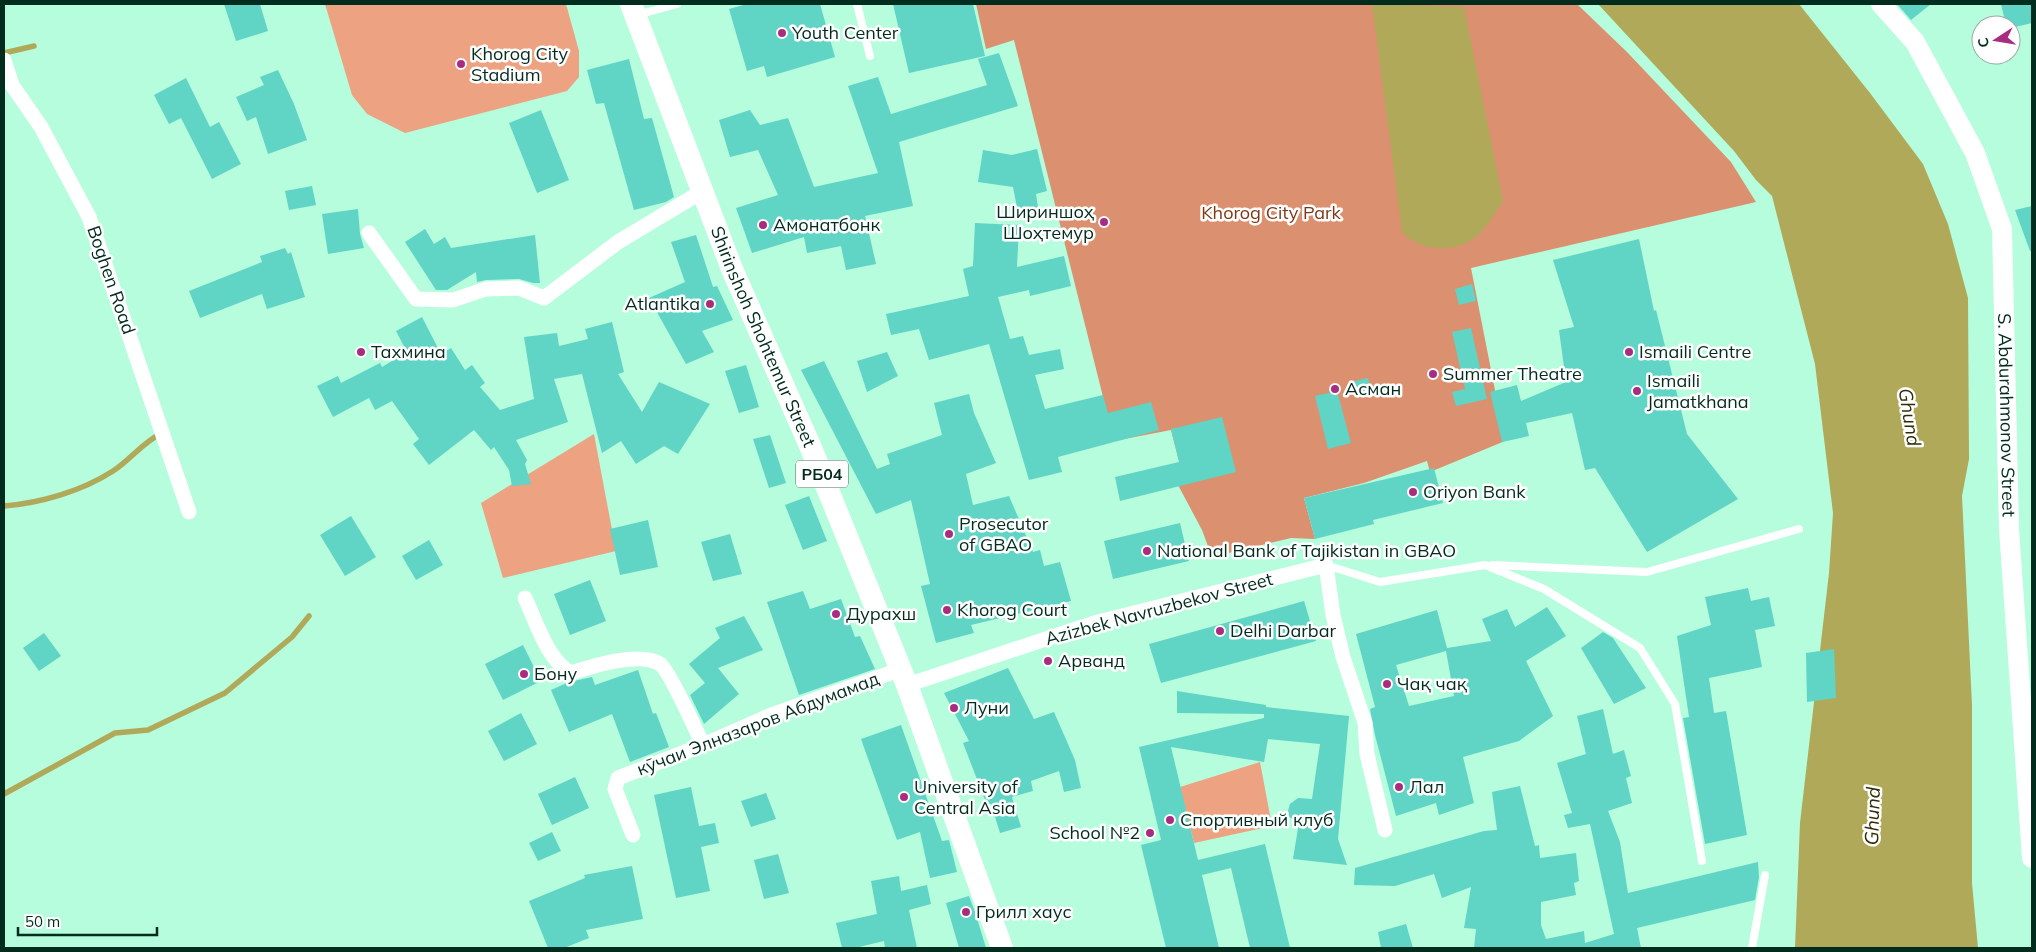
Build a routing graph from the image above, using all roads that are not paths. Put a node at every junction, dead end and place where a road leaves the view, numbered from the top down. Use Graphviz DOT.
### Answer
graph roads {
  1 [pos="677,4"];
  2 [pos="857,4"];
  3 [pos="1881,4"];
  4 [pos="634,10"];
  5 [pos="870,56"];
  6 [pos="4,60"];
  7 [pos="703,191"];
  8 [pos="369,233"];
  9 [pos="189,512"];
  10 [pos="1799,529"];
  11 [pos="1326,565"];
  12 [pos="1485,565"];
  13 [pos="525,598"];
  14 [pos="903,677"];
  15 [pos="703,745"];
  16 [pos="1386,830"];
  17 [pos="633,835"];
  18 [pos="2032,858"];
  19 [pos="1702,861"];
  20 [pos="1766,875"];
  21 [pos="1002,948"];
  22 [pos="1752,948"];
  1 -- 4 [label="lane"];
  2 -- 5 [label="lane"];
  3 -- 18 [label="street, S. Abdurahmonov Street"];
  4 -- 7 [label="main road, Shirinshoh Shohtemur Street / РБ04"];
  6 -- 9 [label="street, Boghen Road"];
  7 -- 8 [label="street"];
  7 -- 14 [label="main road, Shirinshoh Shohtemur Street / РБ04"];
  10 -- 12 [label="lane"];
  11 -- 12 [label="lane"];
  11 -- 14 [label="street, Azizbek Navruzbekov Street"];
  11 -- 16 [label="street"];
  12 -- 19 [label="lane"];
  13 -- 15 [label="street"];
  14 -- 15 [label="street, кӯчаи Элназаров Абдумамад"];
  14 -- 21 [label="main road, Shirinshoh Shohtemur Street / РБ04"];
  15 -- 17 [label="street, кӯчаи Элназаров Абдумамад"];
  20 -- 22 [label="lane"];
}
